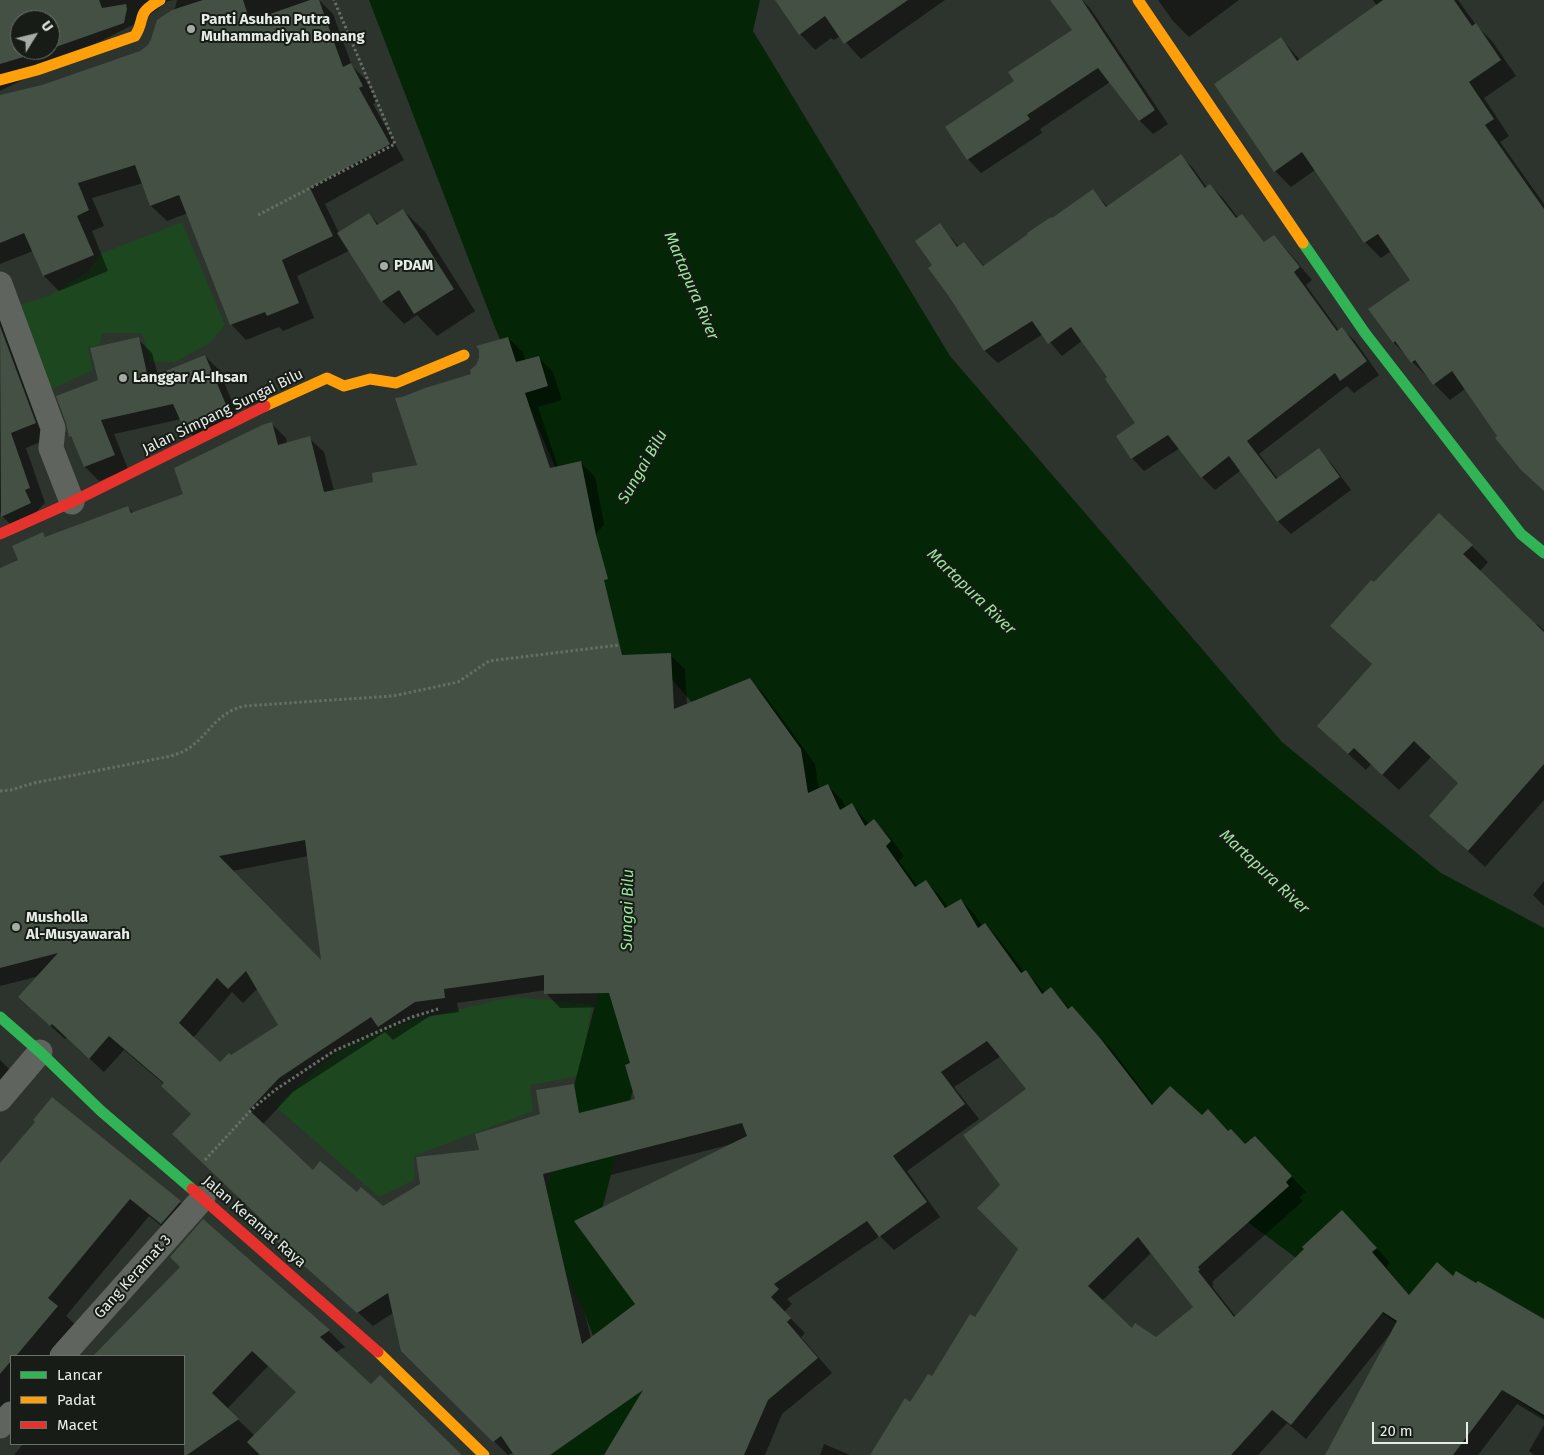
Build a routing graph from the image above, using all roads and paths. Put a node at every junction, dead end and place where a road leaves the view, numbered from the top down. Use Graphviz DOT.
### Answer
graph roads {
  1 [pos="160,0"];
  2 [pos="334,0"];
  3 [pos="1138,0"];
  4 [pos="0,80"];
  5 [pos="258,216"];
  6 [pos="0,284"];
  7 [pos="464,355"];
  8 [pos="72,502"];
  9 [pos="0,534"];
  10 [pos="1544,554"];
  11 [pos="618,645"];
  12 [pos="0,791"];
  13 [pos="438,1010"];
  14 [pos="0,1017"];
  15 [pos="40,1052"];
  16 [pos="0,1099"];
  17 [pos="194,1190"];
  18 [pos="63,1355"];
  19 [pos="10,1415"];
  20 [pos="0,1426"];
  21 [pos="484,1455"];
  1 -- 4 [label="street"];
  2 -- 5 [label="path"];
  3 -- 10 [label="street"];
  6 -- 8 [label="street"];
  7 -- 8 [label="street, Jalan Simpang Sungai Bilu"];
  8 -- 9 [label="street, Jalan Simpang Sungai Bilu"];
  11 -- 12 [label="path"];
  13 -- 17 [label="path"];
  14 -- 15 [label="street, Jalan Keramat Raya"];
  15 -- 16 [label="street"];
  15 -- 17 [label="street, Jalan Keramat Raya"];
  17 -- 18 [label="street, Gang Keramat 3"];
  17 -- 21 [label="street, Jalan Keramat Raya"];
  19 -- 20 [label="street"];
}
